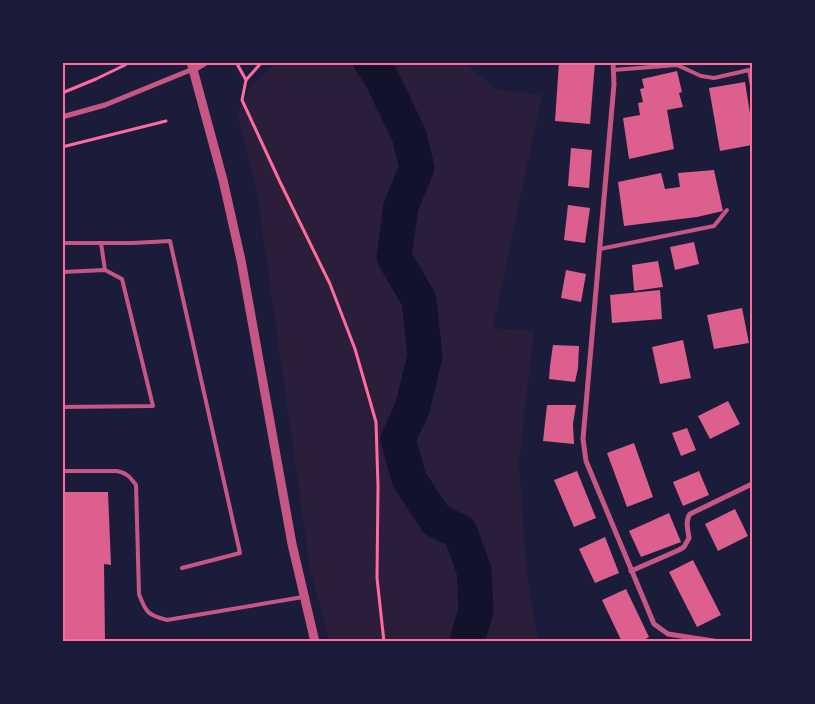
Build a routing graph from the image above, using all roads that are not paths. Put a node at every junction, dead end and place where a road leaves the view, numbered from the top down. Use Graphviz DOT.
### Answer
graph roads {
  1 [pos="204,62"];
  2 [pos="613,62"];
  3 [pos="193,65"];
  4 [pos="613,70"];
  5 [pos="752,86"];
  6 [pos="62,117"];
  7 [pos="727,210"];
  8 [pos="100,243"];
  9 [pos="62,244"];
  10 [pos="600,249"];
  11 [pos="105,270"];
  12 [pos="62,272"];
  13 [pos="62,407"];
  14 [pos="62,471"];
  15 [pos="752,484"];
  16 [pos="182,568"];
  17 [pos="632,571"];
  18 [pos="304,597"];
  19 [pos="315,642"];
  20 [pos="720,642"];
  1 -- 3 [label="street"];
  2 -- 4 [label="street"];
  3 -- 6 [label="street"];
  3 -- 18 [label="street"];
  4 -- 5 [label="lane"];
  4 -- 10 [label="street"];
  7 -- 10 [label="lane"];
  8 -- 9 [label="lane"];
  8 -- 11 [label="lane"];
  8 -- 16 [label="lane"];
  10 -- 17 [label="street"];
  11 -- 12 [label="lane"];
  11 -- 13 [label="lane"];
  14 -- 18 [label="lane"];
  15 -- 17 [label="street"];
  17 -- 20 [label="street"];
  18 -- 19 [label="street"];
}
